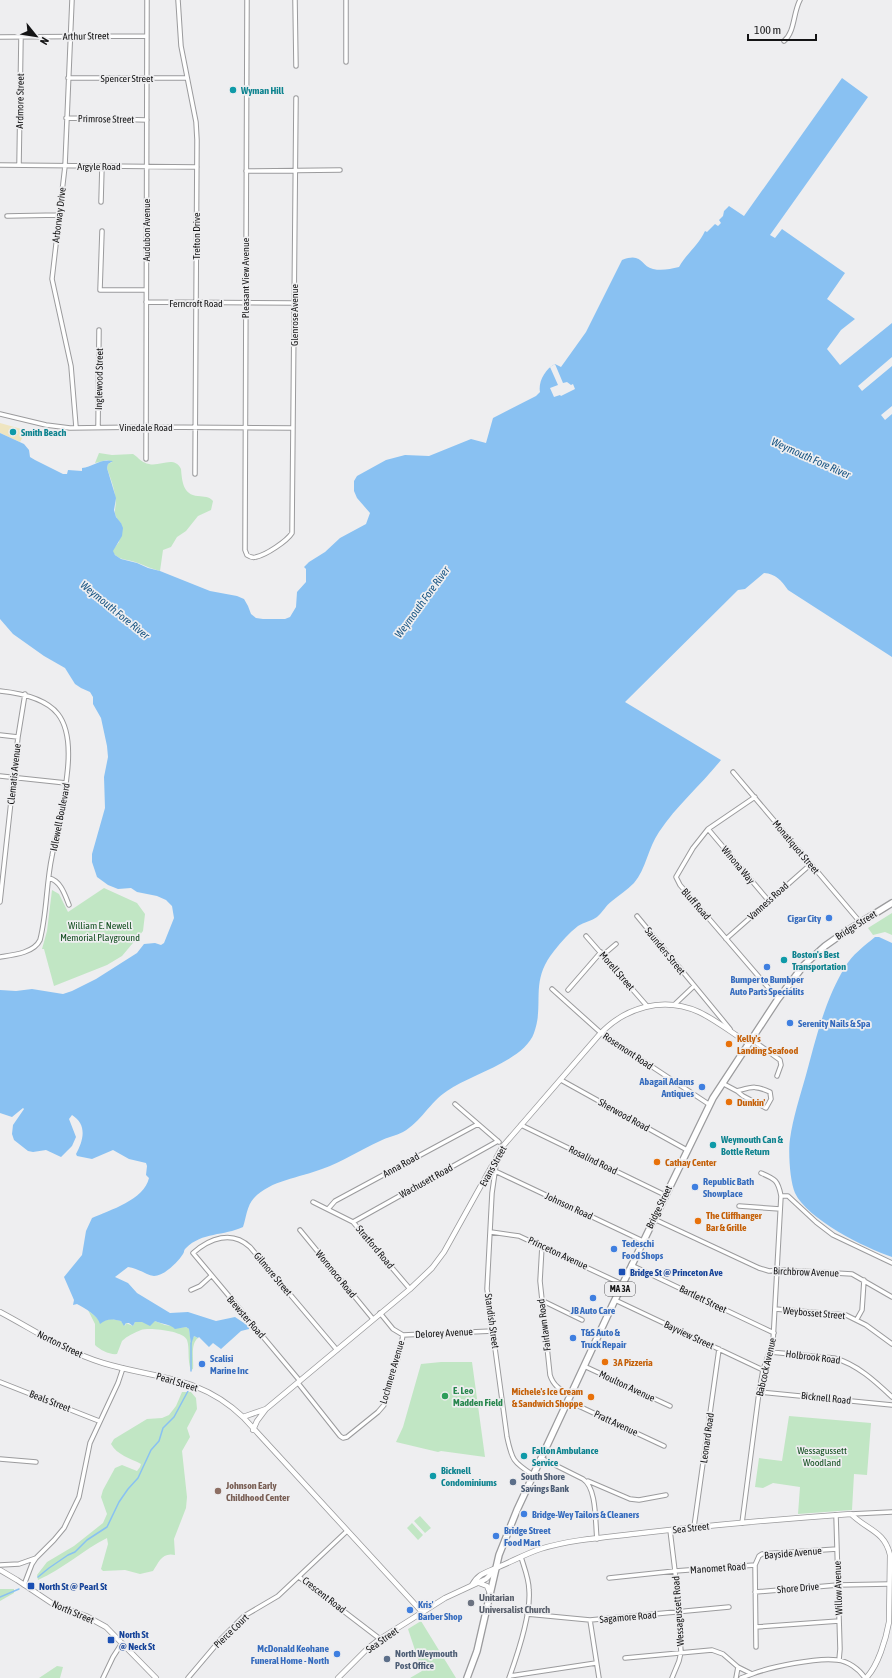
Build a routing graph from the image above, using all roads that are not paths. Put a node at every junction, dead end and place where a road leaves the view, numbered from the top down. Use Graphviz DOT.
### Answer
graph roads {
  1 [pos="72,0"];
  2 [pos="147,0"];
  3 [pos="178,0"];
  4 [pos="247,0"];
  5 [pos="295,0"];
  6 [pos="346,0"];
  7 [pos="800,0"];
  8 [pos="0,36"];
  9 [pos="147,36"];
  10 [pos="21,37"];
  11 [pos="70,37"];
  12 [pos="784,41"];
  13 [pos="346,62"];
  14 [pos="296,66"];
  15 [pos="68,78"];
  16 [pos="147,78"];
  17 [pos="187,78"];
  18 [pos="296,98"];
  19 [pos="66,118"];
  20 [pos="147,120"];
  21 [pos="0,165"];
  22 [pos="19,165"];
  23 [pos="65,166"];
  24 [pos="102,166"];
  25 [pos="147,166"];
  26 [pos="197,167"];
  27 [pos="296,170"];
  28 [pos="340,170"];
  29 [pos="246,171"];
  30 [pos="101,202"];
  31 [pos="59,215"];
  32 [pos="7,216"];
  33 [pos="102,231"];
  34 [pos="146,290"];
  35 [pos="146,302"];
  36 [pos="196,303"];
  37 [pos="246,303"];
  38 [pos="294,304"];
  39 [pos="100,330"];
  40 [pos="0,414"];
  41 [pos="76,427"];
  42 [pos="98,427"];
  43 [pos="146,427"];
  44 [pos="245,427"];
  45 [pos="195,428"];
  46 [pos="293,428"];
  47 [pos="146,459"];
  48 [pos="196,474"];
  49 [pos="292,533"];
  50 [pos="0,691"];
  51 [pos="25,694"];
  52 [pos="0,735"];
  53 [pos="18,737"];
  54 [pos="733,772"];
  55 [pos="0,776"];
  56 [pos="14,777"];
  57 [pos="66,783"];
  58 [pos="755,798"];
  59 [pos="708,829"];
  60 [pos="811,864"];
  61 [pos="49,878"];
  62 [pos="768,900"];
  63 [pos="0,902"];
  64 [pos="892,903"];
  65 [pos="69,905"];
  66 [pos="637,916"];
  67 [pos="860,922"];
  68 [pos="586,936"];
  69 [pos="726,939"];
  70 [pos="616,944"];
  71 [pos="602,954"];
  72 [pos="0,957"];
  73 [pos="694,986"];
  74 [pos="552,989"];
  75 [pos="568,990"];
  76 [pos="778,998"];
  77 [pos="674,1005"];
  78 [pos="647,1006"];
  79 [pos="601,1033"];
  80 [pos="733,1034"];
  81 [pos="749,1041"];
  82 [pos="777,1076"];
  83 [pos="561,1080"];
  84 [pos="722,1083"];
  85 [pos="737,1091"];
  86 [pos="455,1104"];
  87 [pos="710,1105"];
  88 [pos="478,1124"];
  89 [pos="521,1125"];
  90 [pos="498,1142"];
  91 [pos="503,1146"];
  92 [pos="687,1150"];
  93 [pos="497,1157"];
  94 [pos="495,1171"];
  95 [pos="761,1173"];
  96 [pos="665,1195"];
  97 [pos="781,1196"];
  98 [pos="313,1202"];
  99 [pos="739,1206"];
  100 [pos="328,1209"];
  101 [pos="780,1209"];
  102 [pos="654,1219"];
  103 [pos="354,1222"];
  104 [pos="300,1230"];
  105 [pos="491,1232"];
  106 [pos="643,1241"];
  107 [pos="542,1246"];
  108 [pos="193,1253"];
  109 [pos="892,1263"];
  110 [pos="631,1265"];
  111 [pos="777,1270"];
  112 [pos="211,1276"];
  113 [pos="864,1280"];
  114 [pos="622,1284"];
  115 [pos="410,1289"];
  116 [pos="191,1290"];
  117 [pos="892,1297"];
  118 [pos="541,1300"];
  119 [pos="615,1300"];
  120 [pos="775,1309"];
  121 [pos="0,1312"];
  122 [pos="380,1313"];
  123 [pos="373,1319"];
  124 [pos="857,1319"];
  125 [pos="582,1320"];
  126 [pos="493,1331"];
  127 [pos="774,1333"];
  128 [pos="403,1335"];
  129 [pos="892,1344"];
  130 [pos="719,1349"];
  131 [pos="337,1350"];
  132 [pos="770,1352"];
  133 [pos="584,1366"];
  134 [pos="123,1368"];
  135 [pos="763,1370"];
  136 [pos="0,1382"];
  137 [pos="299,1382"];
  138 [pos="759,1392"];
  139 [pos="892,1397"];
  140 [pos="569,1398"];
  141 [pos="892,1404"];
  142 [pos="670,1406"];
  143 [pos="266,1410"];
  144 [pos="243,1417"];
  145 [pos="100,1421"];
  146 [pos="253,1430"];
  147 [pos="664,1446"];
  148 [pos="541,1458"];
  149 [pos="0,1459"];
  150 [pos="36,1462"];
  151 [pos="533,1475"];
  152 [pos="586,1480"];
  153 [pos="666,1495"];
  154 [pos="892,1512"];
  155 [pos="851,1514"];
  156 [pos="836,1515"];
  157 [pos="742,1522"];
  158 [pos="694,1527"];
  159 [pos="670,1530"];
  160 [pos="348,1531"];
  161 [pos="597,1539"];
  162 [pos="837,1549"];
  163 [pos="521,1557"];
  164 [pos="36,1558"];
  165 [pos="0,1565"];
  166 [pos="755,1565"];
  167 [pos="496,1568"];
  168 [pos="0,1570"];
  169 [pos="675,1571"];
  170 [pos="299,1577"];
  171 [pos="609,1578"];
  172 [pos="479,1583"];
  173 [pos="889,1584"];
  174 [pos="24,1585"];
  175 [pos="472,1585"];
  176 [pos="838,1585"];
  177 [pos="755,1592"];
  178 [pos="490,1594"];
  179 [pos="729,1607"];
  180 [pos="423,1613"];
  181 [pos="678,1613"];
  182 [pos="527,1614"];
  183 [pos="590,1620"];
  184 [pos="839,1621"];
  185 [pos="756,1627"];
  186 [pos="380,1639"];
  187 [pos="122,1643"];
  188 [pos="756,1647"];
  189 [pos="681,1652"];
  190 [pos="625,1658"];
  191 [pos="839,1660"];
  192 [pos="596,1662"];
  193 [pos="738,1667"];
  194 [pos="752,1674"];
  195 [pos="509,1677"];
  196 [pos="103,1678"];
  197 [pos="156,1678"];
  198 [pos="188,1678"];
  199 [pos="338,1678"];
  200 [pos="467,1678"];
  201 [pos="600,1678"];
  202 [pos="672,1678"];
  203 [pos="736,1678"];
  204 [pos="741,1678"];
  205 [pos="865,1678"];
  1 -- 11 [label="street, Arborway Drive"];
  2 -- 9 [label="street, Audubon Avenue"];
  3 -- 17 [label="street, Trefton Drive"];
  4 -- 29 [label="street, Pleasant View Avenue"];
  5 -- 14 [label="street"];
  6 -- 13 [label="street"];
  7 -- 12 [label="street"];
  8 -- 10 [label="street, Arthur Street"];
  9 -- 11 [label="street, Arthur Street"];
  9 -- 16 [label="street, Audubon Avenue"];
  10 -- 11 [label="street, Arthur Street"];
  10 -- 22 [label="street, Ardmore Street"];
  11 -- 15 [label="street, Arborway Drive"];
  15 -- 16 [label="street, Spencer Street"];
  15 -- 19 [label="street, Arborway Drive"];
  16 -- 17 [label="street, Spencer Street"];
  16 -- 20 [label="street, Audubon Avenue"];
  17 -- 26 [label="street, Trefton Drive"];
  18 -- 27 [label="street, Glenrose Avenue"];
  19 -- 20 [label="street, Primrose Street"];
  19 -- 23 [label="street, Arborway Drive"];
  20 -- 25 [label="street, Audubon Avenue"];
  21 -- 22 [label="street, Argyle Road"];
  22 -- 23 [label="street, Argyle Road"];
  23 -- 24 [label="street, Argyle Road"];
  23 -- 31 [label="street, Arborway Drive"];
  24 -- 25 [label="street, Argyle Road"];
  24 -- 30 [label="street"];
  25 -- 26 [label="street, Argyle Road"];
  25 -- 34 [label="street, Audubon Avenue"];
  26 -- 36 [label="street, Trefton Drive"];
  27 -- 28 [label="street"];
  27 -- 29 [label="street"];
  27 -- 38 [label="street, Glenrose Avenue"];
  29 -- 37 [label="street, Pleasant View Avenue"];
  31 -- 32 [label="street"];
  31 -- 41 [label="street, Arborway Drive"];
  33 -- 34 [label="street"];
  34 -- 35 [label="street, Audubon Avenue"];
  35 -- 36 [label="street, Ferncroft Road"];
  35 -- 43 [label="street, Audubon Avenue"];
  36 -- 37 [label="street, Ferncroft Road"];
  36 -- 45 [label="street, Trefton Drive"];
  37 -- 38 [label="street, Ferncroft Road"];
  37 -- 44 [label="street, Pleasant View Avenue"];
  38 -- 46 [label="street, Glenrose Avenue"];
  39 -- 42 [label="street, Inglewood Street"];
  40 -- 41 [label="street, Vinedale Road"];
  41 -- 42 [label="street, Vinedale Road"];
  42 -- 43 [label="street, Vinedale Road"];
  43 -- 45 [label="street, Vinedale Road"];
  43 -- 47 [label="street, Audubon Avenue"];
  44 -- 45 [label="street, Vinedale Road"];
  44 -- 46 [label="street, Vinedale Road"];
  44 -- 49 [label="street, Pleasant View Avenue"];
  45 -- 48 [label="street, Trefton Drive"];
  46 -- 49 [label="street, Glenrose Avenue"];
  50 -- 51 [label="street, Idlewell Boulevard"];
  51 -- 53 [label="street, Clematis Avenue"];
  51 -- 57 [label="street, Idlewell Boulevard"];
  52 -- 53 [label="street"];
  53 -- 56 [label="street, Clematis Avenue"];
  54 -- 58 [label="street, Monatiquot Street"];
  55 -- 56 [label="street"];
  56 -- 57 [label="street"];
  56 -- 63 [label="street, Clematis Avenue"];
  57 -- 61 [label="street, Idlewell Boulevard"];
  58 -- 59 [label="street, Bluff Road"];
  58 -- 60 [label="street, Monatiquot Street"];
  59 -- 62 [label="street, Winona Way"];
  59 -- 69 [label="street, Bluff Road"];
  60 -- 62 [label="street, Vanness Road"];
  60 -- 67 [label="street, Monatiquot Street"];
  61 -- 65 [label="street"];
  61 -- 72 [label="street, Idlewell Boulevard"];
  62 -- 69 [label="street, Vanness Road"];
  64 -- 67 [label="main road, Bridge Street / MA 3A"];
  66 -- 73 [label="street, Saunders Street"];
  67 -- 76 [label="main road, Bridge Street / MA 3A"];
  68 -- 71 [label="street, Morell Street"];
  69 -- 76 [label="street, Bluff Road"];
  70 -- 71 [label="street"];
  71 -- 75 [label="street"];
  71 -- 78 [label="street, Morell Street"];
  73 -- 77 [label="street"];
  73 -- 80 [label="street, Saunders Street"];
  74 -- 79 [label="street, Rosemont Road"];
  76 -- 81 [label="main road, Bridge Street / MA 3A"];
  77 -- 78 [label="street, Evans Street"];
  77 -- 80 [label="street, Evans Street"];
  78 -- 79 [label="street, Evans Street"];
  79 -- 83 [label="street, Evans Street"];
  79 -- 87 [label="street, Rosemont Road"];
  80 -- 81 [label="street, Evans Street"];
  81 -- 82 [label="street"];
  81 -- 84 [label="main road, Bridge Street / MA 3A"];
  83 -- 89 [label="street, Evans Street"];
  83 -- 92 [label="street, Sherwood Road"];
  84 -- 85 [label="street"];
  84 -- 87 [label="main road, Bridge Street / MA 3A"];
  85 -- 85 [label="street"];
  86 -- 88 [label="street"];
  87 -- 92 [label="main road, Bridge Street / MA 3A"];
  88 -- 90 [label="street"];
  88 -- 100 [label="street, Anna Road"];
  89 -- 91 [label="street, Evans Street"];
  89 -- 96 [label="street, Rosalind Road"];
  90 -- 91 [label="street"];
  90 -- 103 [label="street, Wachusett Road"];
  91 -- 93 [label="street, Evans Street"];
  92 -- 96 [label="main road, Bridge Street / MA 3A"];
  93 -- 94 [label="street, Standish Street"];
  93 -- 115 [label="street, Evans Street"];
  94 -- 105 [label="street, Standish Street"];
  94 -- 106 [label="street, Johnson Road"];
  95 -- 97 [label="street, Babcock Avenue"];
  96 -- 102 [label="main road, Bridge Street / MA 3A"];
  97 -- 101 [label="street, Babcock Avenue"];
  97 -- 109 [label="street"];
  98 -- 100 [label="street, Stratford Road"];
  99 -- 101 [label="street"];
  100 -- 103 [label="street, Stratford Road"];
  101 -- 111 [label="street, Babcock Avenue"];
  102 -- 106 [label="main road, Bridge Street / MA 3A"];
  102 -- 111 [label="street, Birchbrow Avenue"];
  103 -- 115 [label="street, Stratford Road"];
  104 -- 123 [label="street, Woronoco Road"];
  105 -- 107 [label="street, Princeton Avenue"];
  105 -- 126 [label="street, Standish Street"];
  106 -- 110 [label="main road, Bridge Street / MA 3A"];
  107 -- 114 [label="street, Princeton Avenue"];
  107 -- 118 [label="street, Fairlawn Road"];
  108 -- 112 [label="street, Brewster Road"];
  108 -- 131 [label="street, Gilmore Street"];
  110 -- 114 [label="main road, Bridge Street / MA 3A"];
  110 -- 127 [label="street, Bartlett Street"];
  111 -- 113 [label="street, Birchbrow Avenue"];
  111 -- 120 [label="street, Babcock Avenue"];
  112 -- 116 [label="street"];
  112 -- 137 [label="street, Brewster Road"];
  113 -- 117 [label="street, Birchbrow Avenue"];
  113 -- 124 [label="street"];
  114 -- 119 [label="main road, Bridge Street / MA 3A"];
  115 -- 122 [label="street, Evans Street"];
  118 -- 125 [label="street"];
  118 -- 140 [label="street, Fairlawn Road"];
  119 -- 130 [label="street, Bayview Street"];
  119 -- 133 [label="main road, Bridge Street / MA 3A"];
  120 -- 124 [label="street, Weybosset Street"];
  120 -- 127 [label="street, Babcock Avenue"];
  121 -- 134 [label="street, Norton Street"];
  122 -- 123 [label="street, Evans Street"];
  122 -- 128 [label="street, Delorey Avenue"];
  123 -- 131 [label="street, Evans Street"];
  124 -- 129 [label="street, Weybosset Street"];
  126 -- 128 [label="street, Delorey Avenue"];
  126 -- 151 [label="street, Standish Street"];
  127 -- 132 [label="street, Babcock Avenue"];
  128 -- 137 [label="street, Lochmere Avenue"];
  130 -- 135 [label="street, Bayview Street"];
  130 -- 158 [label="street, Leonard Road"];
  131 -- 137 [label="street, Evans Street"];
  132 -- 135 [label="street, Babcock Avenue"];
  132 -- 139 [label="street, Holbrook Road"];
  133 -- 140 [label="main road, Bridge Street / MA 3A"];
  133 -- 142 [label="street, Moulton Avenue"];
  134 -- 144 [label="street, Pearl Street"];
  134 -- 145 [label="street"];
  135 -- 138 [label="street, Babcock Avenue"];
  136 -- 145 [label="street, Beals Street"];
  137 -- 143 [label="street, Evans Street"];
  138 -- 141 [label="street, Bicknell Road"];
  138 -- 157 [label="street, Babcock Avenue"];
  140 -- 147 [label="street, Pratt Avenue"];
  140 -- 148 [label="main road, Bridge Street / MA 3A"];
  143 -- 144 [label="street, Evans Street"];
  143 -- 146 [label="street, Evans Street"];
  144 -- 146 [label="street, Pearl Street"];
  145 -- 164 [label="street"];
  146 -- 160 [label="street, Pearl Street"];
  148 -- 151 [label="main road, Bridge Street / MA 3A"];
  148 -- 152 [label="street"];
  149 -- 150 [label="street"];
  151 -- 167 [label="main road, Bridge Street / MA 3A"];
  152 -- 153 [label="street"];
  152 -- 161 [label="street"];
  154 -- 155 [label="street, Sea Street"];
  155 -- 156 [label="street, Sea Street"];
  155 -- 173 [label="street"];
  156 -- 157 [label="street, Sea Street"];
  156 -- 162 [label="street, Willow Avenue"];
  157 -- 158 [label="street, Sea Street"];
  158 -- 159 [label="street, Sea Street"];
  159 -- 161 [label="street, Sea Street"];
  159 -- 169 [label="street, Wessagussett Road"];
  160 -- 170 [label="street, Crescent Road"];
  160 -- 180 [label="street, Pearl Street"];
  161 -- 163 [label="street, Sea Street"];
  162 -- 166 [label="street, Bayside Avenue"];
  162 -- 176 [label="street, Willow Avenue"];
  163 -- 167 [label="street, Sea Street"];
  163 -- 182 [label="street"];
  164 -- 165 [label="street"];
  164 -- 174 [label="street"];
  166 -- 169 [label="street, Manomet Road"];
  166 -- 177 [label="street"];
  167 -- 172 [label="street, Sea Street"];
  167 -- 175 [label="street, Sea Street"];
  167 -- 178 [label="main road, Bridge Street / MA 3A"];
  168 -- 174 [label="street, North Street"];
  169 -- 171 [label="street, Manomet Road"];
  169 -- 181 [label="street, Wessagussett Road"];
  170 -- 186 [label="street, Crescent Road"];
  170 -- 198 [label="street, Pierce Court"];
  172 -- 175 [label="street, Sea Street"];
  172 -- 178 [label="street"];
  173 -- 176 [label="street, Shore Drive"];
  173 -- 205 [label="street"];
  174 -- 187 [label="street, North Street"];
  175 -- 180 [label="street, Sea Street"];
  176 -- 177 [label="street, Shore Drive"];
  176 -- 184 [label="street, Willow Avenue"];
  177 -- 185 [label="street"];
  178 -- 200 [label="main road, Bridge Street / MA 3A"];
  179 -- 181 [label="street, Sagamore Road"];
  180 -- 186 [label="street, Sea Street"];
  181 -- 183 [label="street, Sagamore Road"];
  181 -- 189 [label="street, Wessagussett Road"];
  182 -- 183 [label="street, Sagamore Road"];
  182 -- 195 [label="street"];
  183 -- 192 [label="street"];
  184 -- 185 [label="street"];
  184 -- 191 [label="street, Willow Avenue"];
  185 -- 188 [label="street"];
  186 -- 199 [label="street, Sea Street"];
  187 -- 196 [label="street"];
  187 -- 197 [label="street, North Street"];
  189 -- 190 [label="street"];
  189 -- 193 [label="street, Wessagussett Road"];
  189 -- 202 [label="street"];
  191 -- 194 [label="street"];
  191 -- 205 [label="street"];
  192 -- 195 [label="street"];
  192 -- 201 [label="street"];
  193 -- 194 [label="street, Wessagussett Road"];
  193 -- 203 [label="street"];
  194 -- 204 [label="street"];
}
